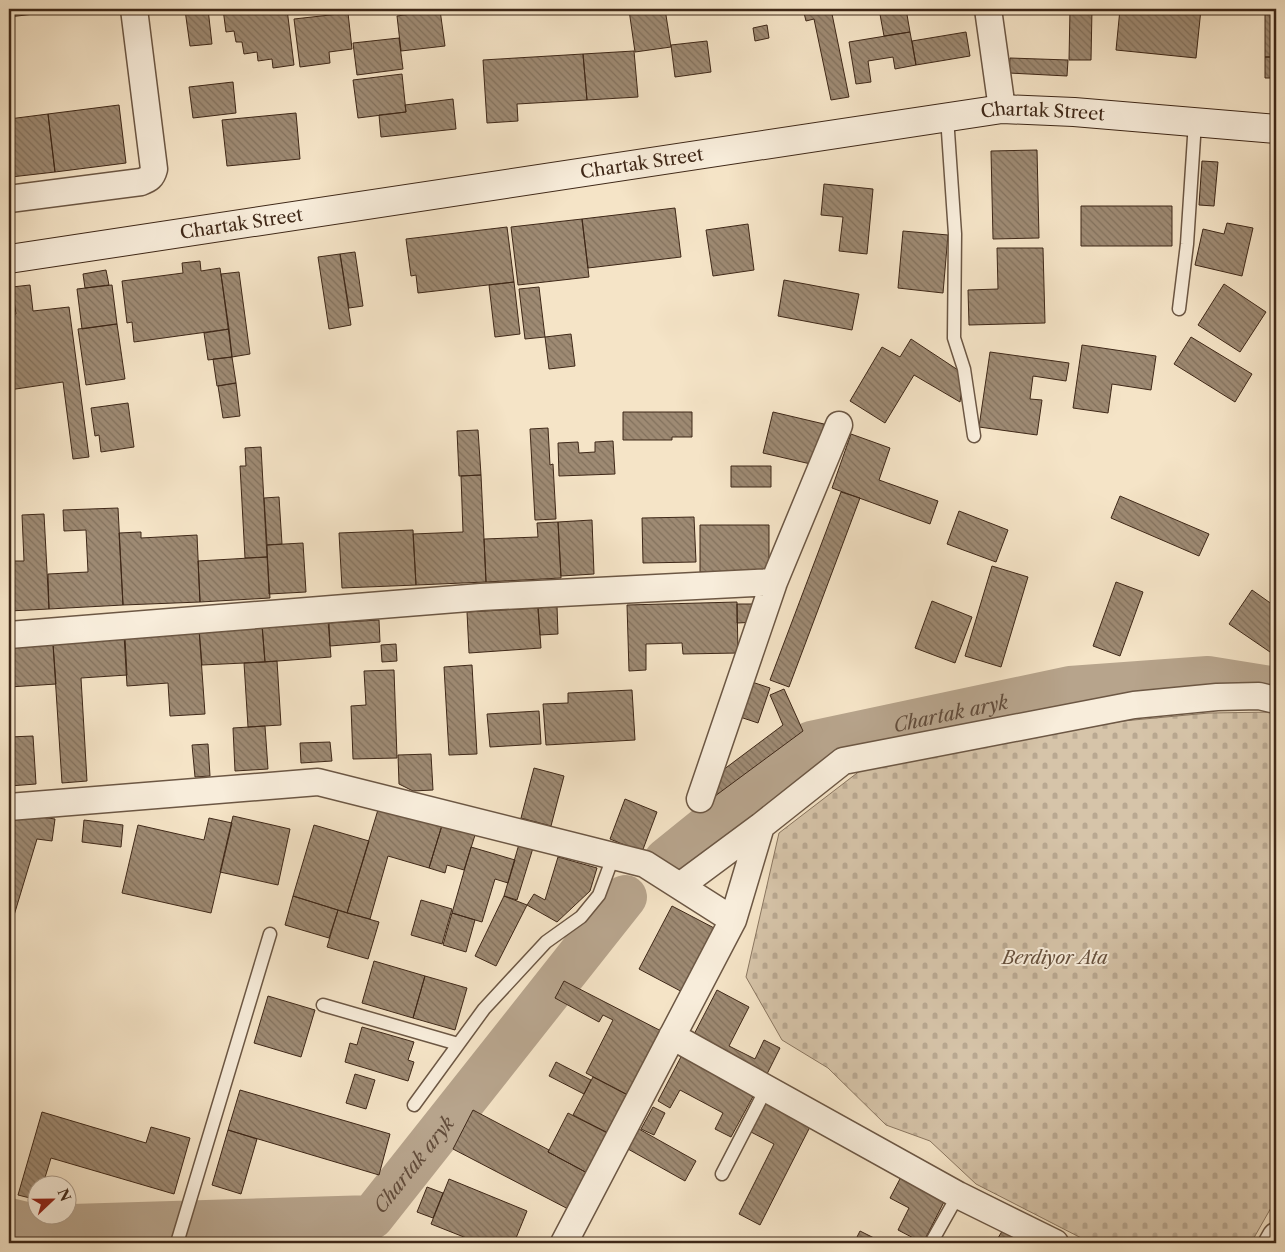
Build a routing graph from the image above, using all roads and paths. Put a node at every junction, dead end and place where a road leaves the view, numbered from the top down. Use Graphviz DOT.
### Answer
graph roads {
  1 [pos="134,9"];
  2 [pos="988,9"];
  3 [pos="1002,109"];
  4 [pos="947,117"];
  5 [pos="1195,122"];
  6 [pos="1276,129"];
  7 [pos="9,199"];
  8 [pos="9,259"];
  9 [pos="1179,309"];
  10 [pos="839,425"];
  11 [pos="974,436"];
  12 [pos="774,582"];
  13 [pos="9,635"];
  14 [pos="1276,700"];
  15 [pos="700,799"];
  16 [pos="9,807"];
  17 [pos="761,826"];
  18 [pos="613,856"];
  19 [pos="680,886"];
  20 [pos="733,920"];
  21 [pos="270,934"];
  22 [pos="323,1005"];
  23 [pos="672,1036"];
  24 [pos="458,1044"];
  25 [pos="766,1089"];
  26 [pos="414,1105"];
  27 [pos="722,1174"];
  28 [pos="958,1195"];
  29 [pos="1276,1236"];
  30 [pos="177,1243"];
  31 [pos="564,1243"];
  32 [pos="932,1243"];
  33 [pos="1055,1243"];
  34 [pos="1272,1243"];
  1 -- 7 [label="street"];
  2 -- 3 [label="street"];
  3 -- 4 [label="street, Chartak Street"];
  3 -- 5 [label="street, Chartak Street"];
  4 -- 8 [label="street, Chartak Street"];
  4 -- 11 [label="lane"];
  5 -- 6 [label="street, Chartak Street"];
  5 -- 9 [label="lane"];
  10 -- 12 [label="street"];
  12 -- 13 [label="street"];
  12 -- 15 [label="street"];
  14 -- 17 [label="street"];
  16 -- 18 [label="street"];
  17 -- 19 [label="street"];
  17 -- 20 [label="street"];
  18 -- 19 [label="street"];
  18 -- 24 [label="lane"];
  19 -- 20 [label="street"];
  20 -- 23 [label="street"];
  21 -- 30 [label="lane"];
  22 -- 24 [label="lane"];
  23 -- 25 [label="street"];
  23 -- 31 [label="street"];
  24 -- 26 [label="lane"];
  25 -- 27 [label="lane"];
  25 -- 28 [label="street"];
  28 -- 32 [label="lane"];
  28 -- 33 [label="street"];
  29 -- 34 [label="street"];
}
